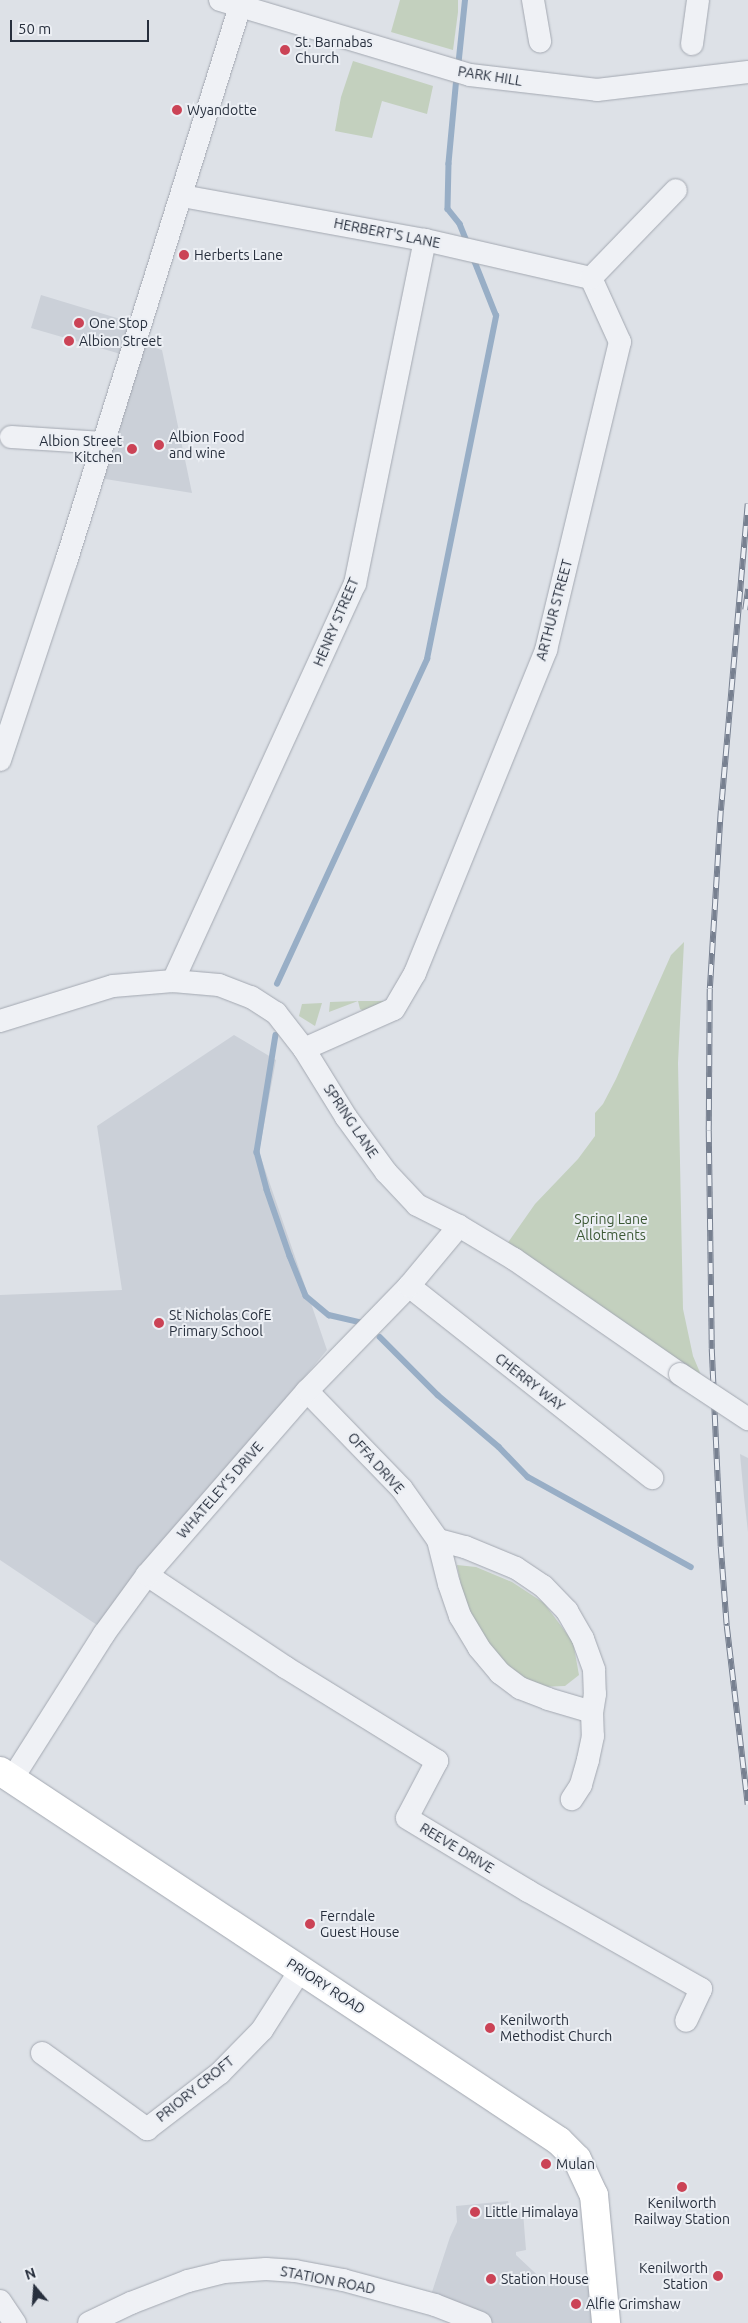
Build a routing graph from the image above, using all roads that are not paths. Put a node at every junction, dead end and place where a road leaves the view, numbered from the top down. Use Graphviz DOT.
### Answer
graph roads {
  1 [pos="534,0"];
  2 [pos="698,0"];
  3 [pos="234,2"];
  4 [pos="540,41"];
  5 [pos="692,44"];
  6 [pos="748,72"];
  7 [pos="676,190"];
  8 [pos="182,196"];
  9 [pos="425,240"];
  10 [pos="591,278"];
  11 [pos="11,437"];
  12 [pos="103,443"];
  13 [pos="0,760"];
  14 [pos="174,981"];
  15 [pos="0,1021"];
  16 [pos="304,1049"];
  17 [pos="458,1226"];
  18 [pos="409,1286"];
  19 [pos="307,1391"];
  20 [pos="748,1419"];
  21 [pos="652,1478"];
  22 [pos="438,1540"];
  23 [pos="147,1575"];
  24 [pos="592,1712"];
  25 [pos="6,1775"];
  26 [pos="572,1799"];
  27 [pos="301,1969"];
  28 [pos="686,2021"];
  29 [pos="42,2053"];
  30 [pos="89,2323"];
  31 [pos="481,2323"];
  32 [pos="606,2323"];
  1 -- 4 [label="street"];
  2 -- 5 [label="street"];
  3 -- 6 [label="street, PARK HILL"];
  3 -- 8 [label="street"];
  7 -- 10 [label="street"];
  8 -- 9 [label="street, HERBERT'S LANE"];
  8 -- 12 [label="street"];
  9 -- 10 [label="street, HERBERT'S LANE"];
  9 -- 14 [label="street, HENRY STREET"];
  10 -- 16 [label="street, ARTHUR STREET"];
  11 -- 12 [label="street"];
  12 -- 13 [label="street"];
  14 -- 15 [label="street, SPRING LANE"];
  14 -- 16 [label="street, SPRING LANE"];
  16 -- 17 [label="street, SPRING LANE"];
  17 -- 18 [label="street, WHATELEY'S DRIVE"];
  17 -- 20 [label="street, SPRING LANE, bridge"];
  18 -- 19 [label="street, WHATELEY'S DRIVE"];
  18 -- 21 [label="street, CHERRY WAY"];
  19 -- 22 [label="street, OFFA DRIVE"];
  19 -- 23 [label="street, WHATELEY'S DRIVE"];
  22 -- 24 [label="street, OFFA DRIVE"];
  22 -- 24 [label="street"];
  23 -- 25 [label="street, WHATELEY'S DRIVE"];
  23 -- 28 [label="street, REEVE DRIVE"];
  24 -- 26 [label="street"];
  25 -- 27 [label="main road, PRIORY ROAD"];
  27 -- 29 [label="street, PRIORY CROFT"];
  27 -- 32 [label="main road, PRIORY ROAD"];
  30 -- 31 [label="street, STATION ROAD"];
}
